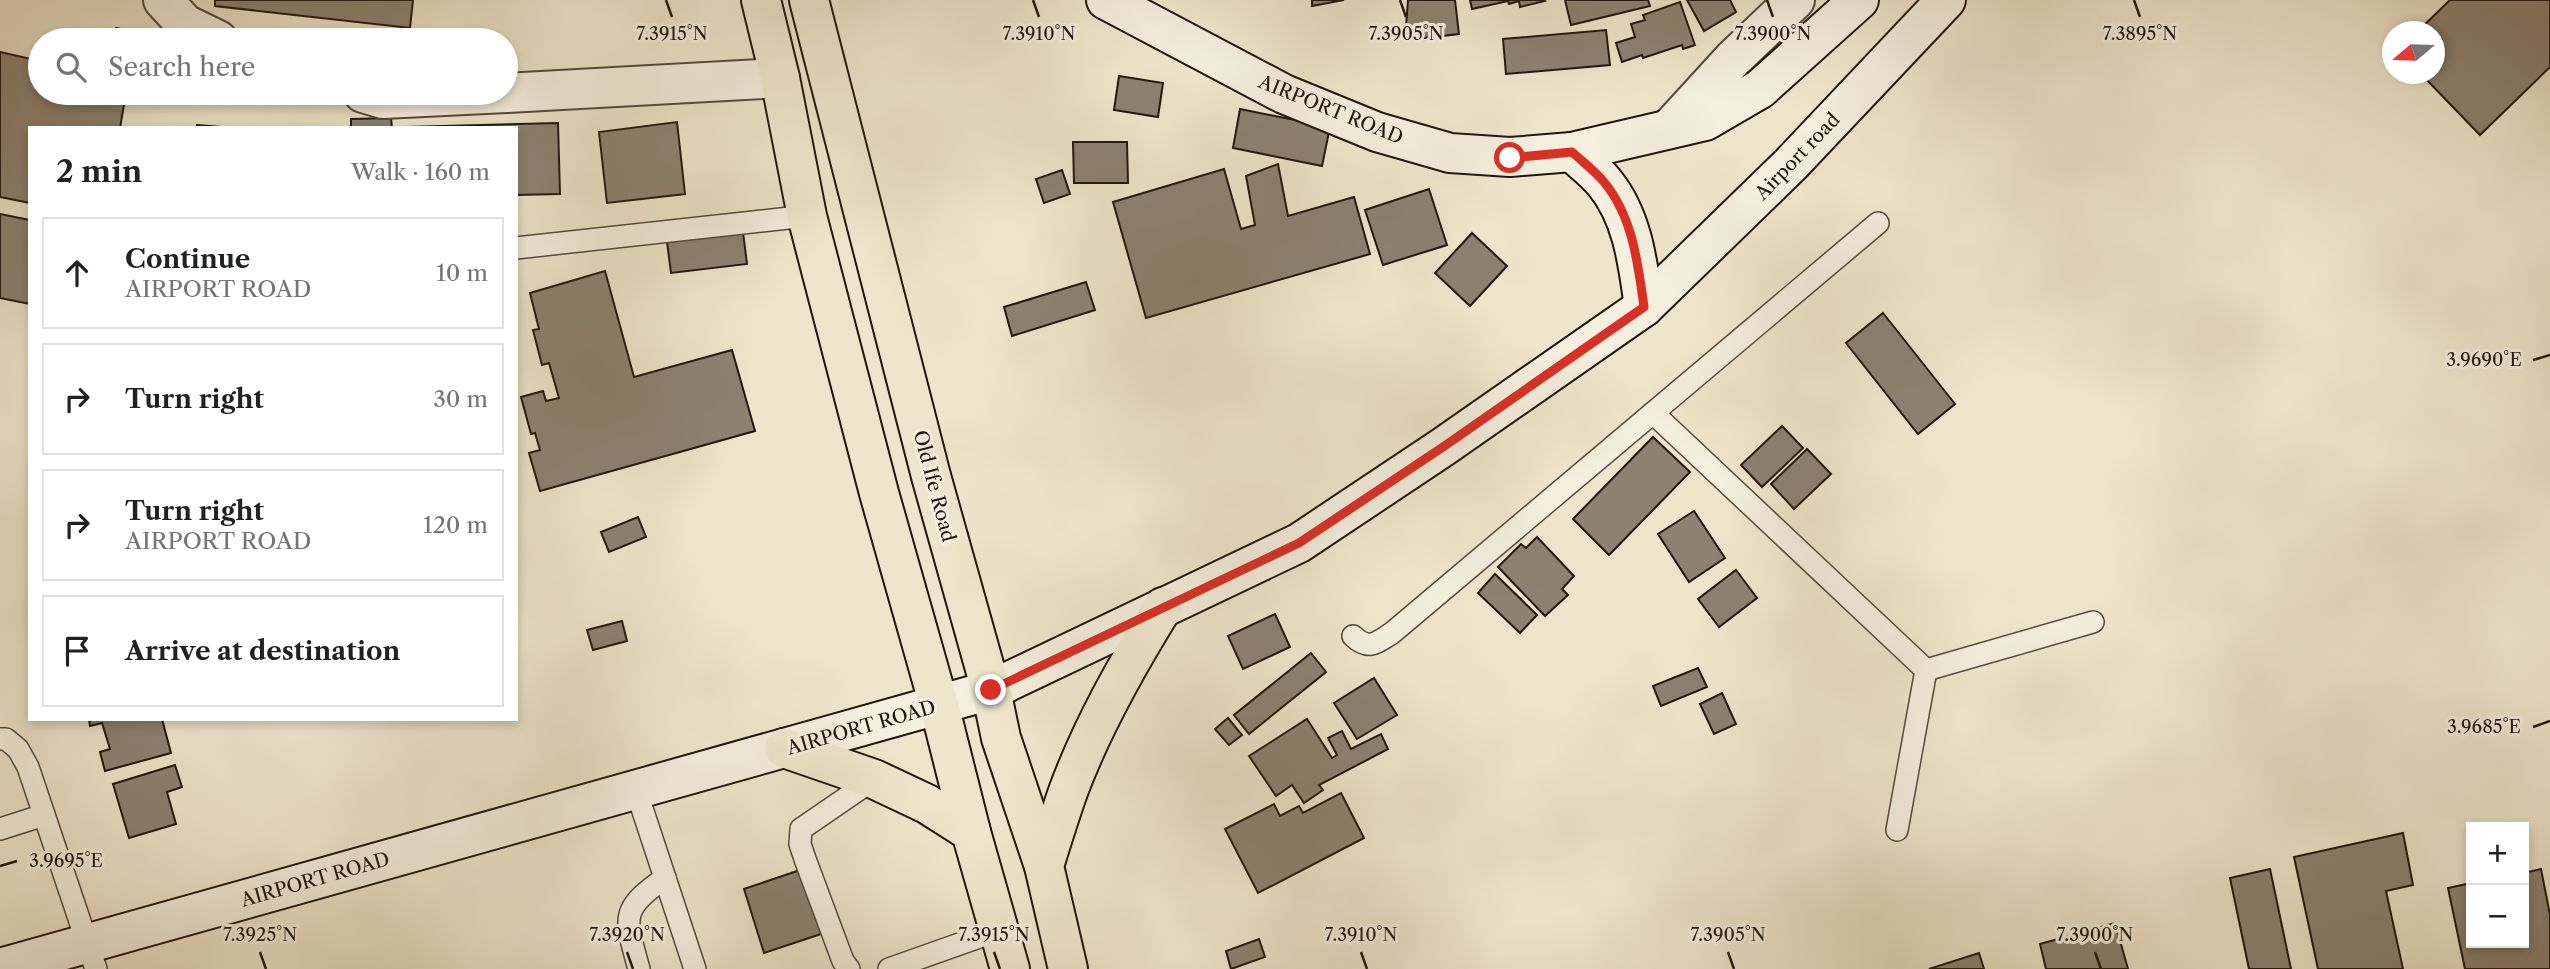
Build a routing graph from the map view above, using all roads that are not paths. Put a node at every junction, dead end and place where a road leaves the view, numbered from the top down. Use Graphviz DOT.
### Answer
graph roads {
  1 [pos="163,0"];
  2 [pos="1106,0"];
  3 [pos="1796,0"];
  4 [pos="1859,0"];
  5 [pos="1946,0"];
  6 [pos="811,2"];
  7 [pos="765,17"];
  8 [pos="195,28"];
  9 [pos="780,78"];
  10 [pos="518,92"];
  11 [pos="1669,129"];
  12 [pos="1572,152"];
  13 [pos="807,216"];
  14 [pos="1878,223"];
  15 [pos="518,248"];
  16 [pos="1644,307"];
  17 [pos="1653,413"];
  18 [pos="1163,607"];
  19 [pos="2093,622"];
  20 [pos="1353,636"];
  21 [pos="1926,670"];
  22 [pos="991,690"];
  23 [pos="939,705"];
  24 [pos="0,739"];
  25 [pos="784,748"];
  26 [pos="874,779"];
  27 [pos="636,790"];
  28 [pos="44,815"];
  29 [pos="0,829"];
  30 [pos="1897,830"];
  31 [pos="971,832"];
  32 [pos="1044,866"];
  33 [pos="665,878"];
  34 [pos="999,930"];
  35 [pos="92,956"];
  36 [pos="0,968"];
  37 [pos="639,969"];
  38 [pos="695,969"];
  39 [pos="849,969"];
  40 [pos="889,969"];
  41 [pos="1010,969"];
  42 [pos="1068,969"];
  1 -- 8 [label="main road"];
  2 -- 12 [label="main road, AIRPORT ROAD"];
  3 -- 11 [label="main road"];
  4 -- 11 [label="main road"];
  5 -- 16 [label="main road, Airport road"];
  6 -- 7 [label="main road"];
  6 -- 22 [label="main road, Old Ife Road"];
  7 -- 9 [label="main road"];
  9 -- 10 [label="main road"];
  9 -- 13 [label="main road"];
  11 -- 12 [label="main road"];
  12 -- 16 [label="main road"];
  13 -- 15 [label="lane"];
  13 -- 23 [label="main road"];
  14 -- 17 [label="lane"];
  16 -- 18 [label="main road, AIRPORT ROAD"];
  17 -- 20 [label="lane"];
  17 -- 21 [label="lane"];
  18 -- 22 [label="main road, AIRPORT ROAD"];
  18 -- 32 [label="main road"];
  19 -- 21 [label="lane"];
  21 -- 30 [label="lane"];
  22 -- 23 [label="main road, AIRPORT ROAD"];
  22 -- 32 [label="main road, Old Ife Road"];
  23 -- 25 [label="main road, AIRPORT ROAD"];
  23 -- 31 [label="main road"];
  24 -- 28 [label="lane"];
  25 -- 26 [label="main road"];
  25 -- 27 [label="main road, AIRPORT ROAD"];
  26 -- 31 [label="main road"];
  26 -- 39 [label="lane"];
  27 -- 33 [label="lane"];
  27 -- 35 [label="main road, AIRPORT ROAD"];
  28 -- 29 [label="lane"];
  28 -- 35 [label="lane"];
  31 -- 34 [label="main road"];
  32 -- 42 [label="main road, Old Ife Road"];
  33 -- 37 [label="lane"];
  33 -- 38 [label="lane"];
  34 -- 40 [label="lane"];
  34 -- 41 [label="main road"];
  35 -- 36 [label="main road, AIRPORT ROAD"];
}
